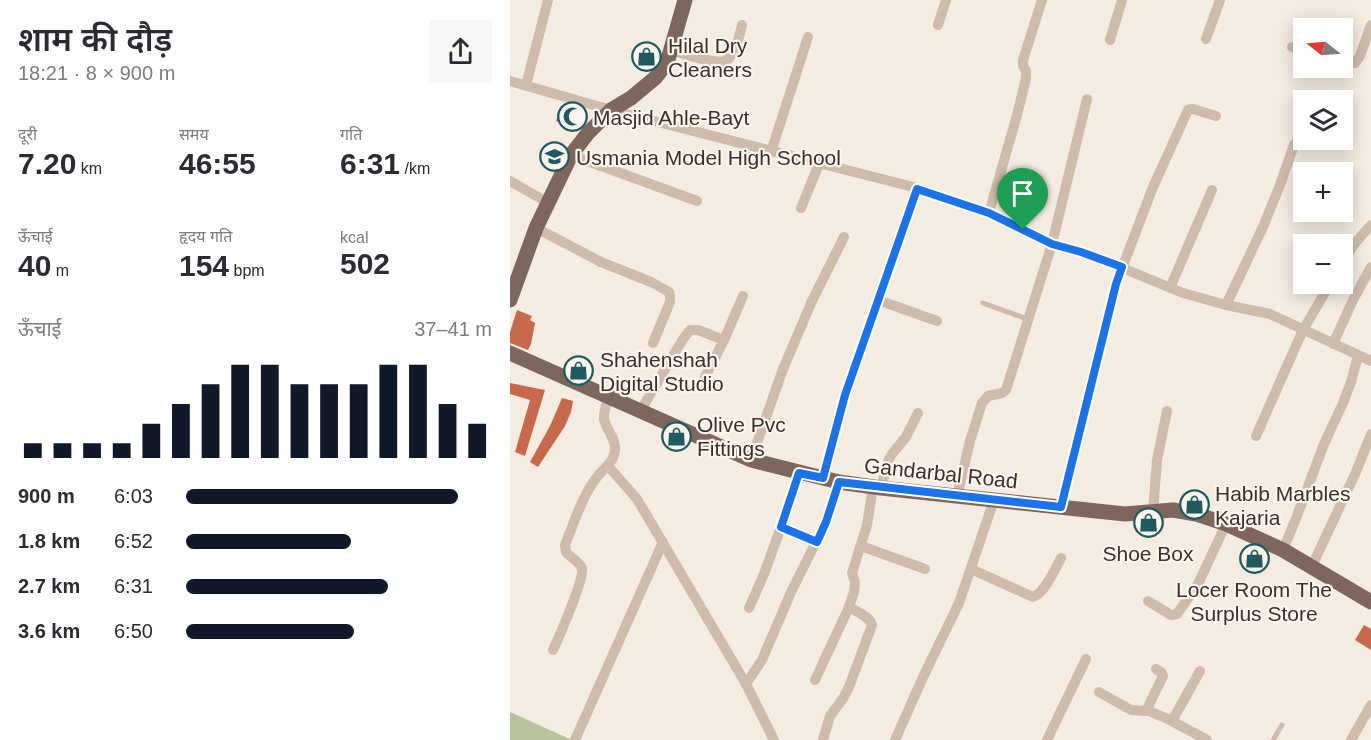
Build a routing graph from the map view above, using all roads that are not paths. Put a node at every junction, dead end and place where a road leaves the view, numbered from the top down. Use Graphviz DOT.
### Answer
graph roads {
  1 [pos="548,0"];
  2 [pos="685,0"];
  3 [pos="946,0"];
  4 [pos="1042,0"];
  5 [pos="1122,0"];
  6 [pos="1220,0"];
  7 [pos="742,25"];
  8 [pos="938,25"];
  9 [pos="1371,25"];
  10 [pos="808,37"];
  11 [pos="1206,39"];
  12 [pos="1110,40"];
  13 [pos="671,50"];
  14 [pos="1353,63"];
  15 [pos="510,81"];
  16 [pos="526,85"];
  17 [pos="1087,99"];
  18 [pos="611,110"];
  19 [pos="1216,116"];
  20 [pos="1293,149"];
  21 [pos="771,152"];
  22 [pos="571,155"];
  23 [pos="819,164"];
  24 [pos="510,181"];
  25 [pos="917,189"];
  26 [pos="1212,190"];
  27 [pos="697,201"];
  28 [pos="548,202"];
  29 [pos="801,208"];
  30 [pos="989,213"];
  31 [pos="1371,225"];
  32 [pos="536,228"];
  33 [pos="844,237"];
  34 [pos="1052,244"];
  35 [pos="1353,247"];
  36 [pos="1122,267"];
  37 [pos="1371,267"];
  38 [pos="1170,288"];
  39 [pos="1324,294"];
  40 [pos="743,296"];
  41 [pos="510,300"];
  42 [pos="878,300"];
  43 [pos="983,303"];
  44 [pos="1226,305"];
  45 [pos="1029,320"];
  46 [pos="937,321"];
  47 [pos="1303,330"];
  48 [pos="724,340"];
  49 [pos="653,343"];
  50 [pos="1333,344"];
  51 [pos="510,353"];
  52 [pos="1358,356"];
  53 [pos="1371,362"];
  54 [pos="705,377"];
  55 [pos="609,396"];
  56 [pos="641,410"];
  57 [pos="1167,411"];
  58 [pos="918,413"];
  59 [pos="1371,434"];
  60 [pos="1256,436"];
  61 [pos="751,460"];
  62 [pos="608,466"];
  63 [pos="799,473"];
  64 [pos="823,478"];
  65 [pos="839,482"];
  66 [pos="877,488"];
  67 [pos="957,497"];
  68 [pos="994,500"];
  69 [pos="1061,507"];
  70 [pos="1153,512"];
  71 [pos="1226,524"];
  72 [pos="781,527"];
  73 [pos="663,542"];
  74 [pos="817,542"];
  75 [pos="861,546"];
  76 [pos="1283,550"];
  77 [pos="1061,558"];
  78 [pos="1312,566"];
  79 [pos="925,569"];
  80 [pos="971,569"];
  81 [pos="1148,601"];
  82 [pos="1371,602"];
  83 [pos="849,607"];
  84 [pos="748,608"];
  85 [pos="554,650"];
  86 [pos="1086,659"];
  87 [pos="1156,669"];
  88 [pos="1200,671"];
  89 [pos="815,680"];
  90 [pos="746,684"];
  91 [pos="1099,692"];
  92 [pos="1371,705"];
  93 [pos="1146,711"];
  94 [pos="1172,721"];
  95 [pos="1282,725"];
  96 [pos="771,738"];
  97 [pos="575,740"];
  98 [pos="823,740"];
  99 [pos="894,740"];
  100 [pos="1047,740"];
  101 [pos="1207,740"];
  102 [pos="1273,740"];
  103 [pos="1351,740"];
  1 -- 16 [label="street"];
  2 -- 13 [label="main road"];
  3 -- 8 [label="street"];
  4 -- 30 [label="street"];
  5 -- 12 [label="street"];
  6 -- 11 [label="street"];
  7 -- 13 [label="street"];
  9 -- 14 [label="street"];
  10 -- 21 [label="street"];
  13 -- 18 [label="main road"];
  15 -- 16 [label="street"];
  16 -- 18 [label="street"];
  17 -- 34 [label="street"];
  18 -- 21 [label="street"];
  18 -- 22 [label="main road"];
  19 -- 36 [label="street"];
  20 -- 44 [label="street"];
  21 -- 23 [label="street"];
  22 -- 27 [label="street"];
  22 -- 28 [label="main road"];
  23 -- 25 [label="street"];
  23 -- 29 [label="street"];
  24 -- 28 [label="street"];
  25 -- 30 [label="street"];
  25 -- 42 [label="street"];
  26 -- 38 [label="street"];
  28 -- 32 [label="main road"];
  30 -- 34 [label="street"];
  31 -- 35 [label="street"];
  32 -- 41 [label="main road"];
  32 -- 49 [label="street"];
  33 -- 61 [label="street"];
  34 -- 36 [label="street"];
  34 -- 45 [label="street"];
  36 -- 38 [label="street"];
  36 -- 69 [label="street"];
  37 -- 50 [label="street"];
  38 -- 44 [label="street"];
  39 -- 47 [label="street"];
  40 -- 48 [label="street"];
  42 -- 46 [label="street"];
  42 -- 64 [label="street"];
  43 -- 45 [label="lane"];
  44 -- 47 [label="street"];
  45 -- 67 [label="street"];
  47 -- 50 [label="street"];
  47 -- 60 [label="street"];
  48 -- 54 [label="street"];
  48 -- 56 [label="street"];
  50 -- 52 [label="street"];
  51 -- 55 [label="main road, Gandarbal Road"];
  52 -- 53 [label="street"];
  52 -- 76 [label="street"];
  55 -- 56 [label="main road, Gandarbal Road"];
  55 -- 62 [label="street"];
  56 -- 61 [label="main road, Gandarbal Road"];
  57 -- 70 [label="street"];
  58 -- 66 [label="street"];
  59 -- 78 [label="street"];
  61 -- 63 [label="main road, Gandarbal Road"];
  62 -- 73 [label="street"];
  62 -- 85 [label="street"];
  63 -- 64 [label="main road, Gandarbal Road"];
  63 -- 72 [label="street"];
  64 -- 65 [label="main road, Gandarbal Road"];
  65 -- 66 [label="main road, Gandarbal Road"];
  65 -- 74 [label="street"];
  66 -- 67 [label="main road, Gandarbal Road"];
  66 -- 75 [label="street"];
  67 -- 68 [label="main road, Gandarbal Road"];
  68 -- 69 [label="main road, Gandarbal Road"];
  68 -- 80 [label="street"];
  69 -- 70 [label="main road, Gandarbal Road"];
  70 -- 71 [label="main road, Gandarbal Road"];
  71 -- 76 [label="main road, Gandarbal Road"];
  71 -- 81 [label="street"];
  72 -- 74 [label="street"];
  72 -- 84 [label="street"];
  73 -- 90 [label="street"];
  73 -- 97 [label="street"];
  74 -- 90 [label="street"];
  75 -- 79 [label="street"];
  75 -- 83 [label="street"];
  76 -- 78 [label="main road, Gandarbal Road"];
  77 -- 80 [label="street"];
  78 -- 82 [label="main road, Gandarbal Road"];
  80 -- 99 [label="street"];
  83 -- 89 [label="street"];
  83 -- 98 [label="street"];
  86 -- 100 [label="street"];
  87 -- 93 [label="street"];
  88 -- 94 [label="street"];
  90 -- 96 [label="street"];
  91 -- 93 [label="street"];
  92 -- 103 [label="street"];
  93 -- 94 [label="street"];
  94 -- 101 [label="street"];
  95 -- 102 [label="lane"];
}
